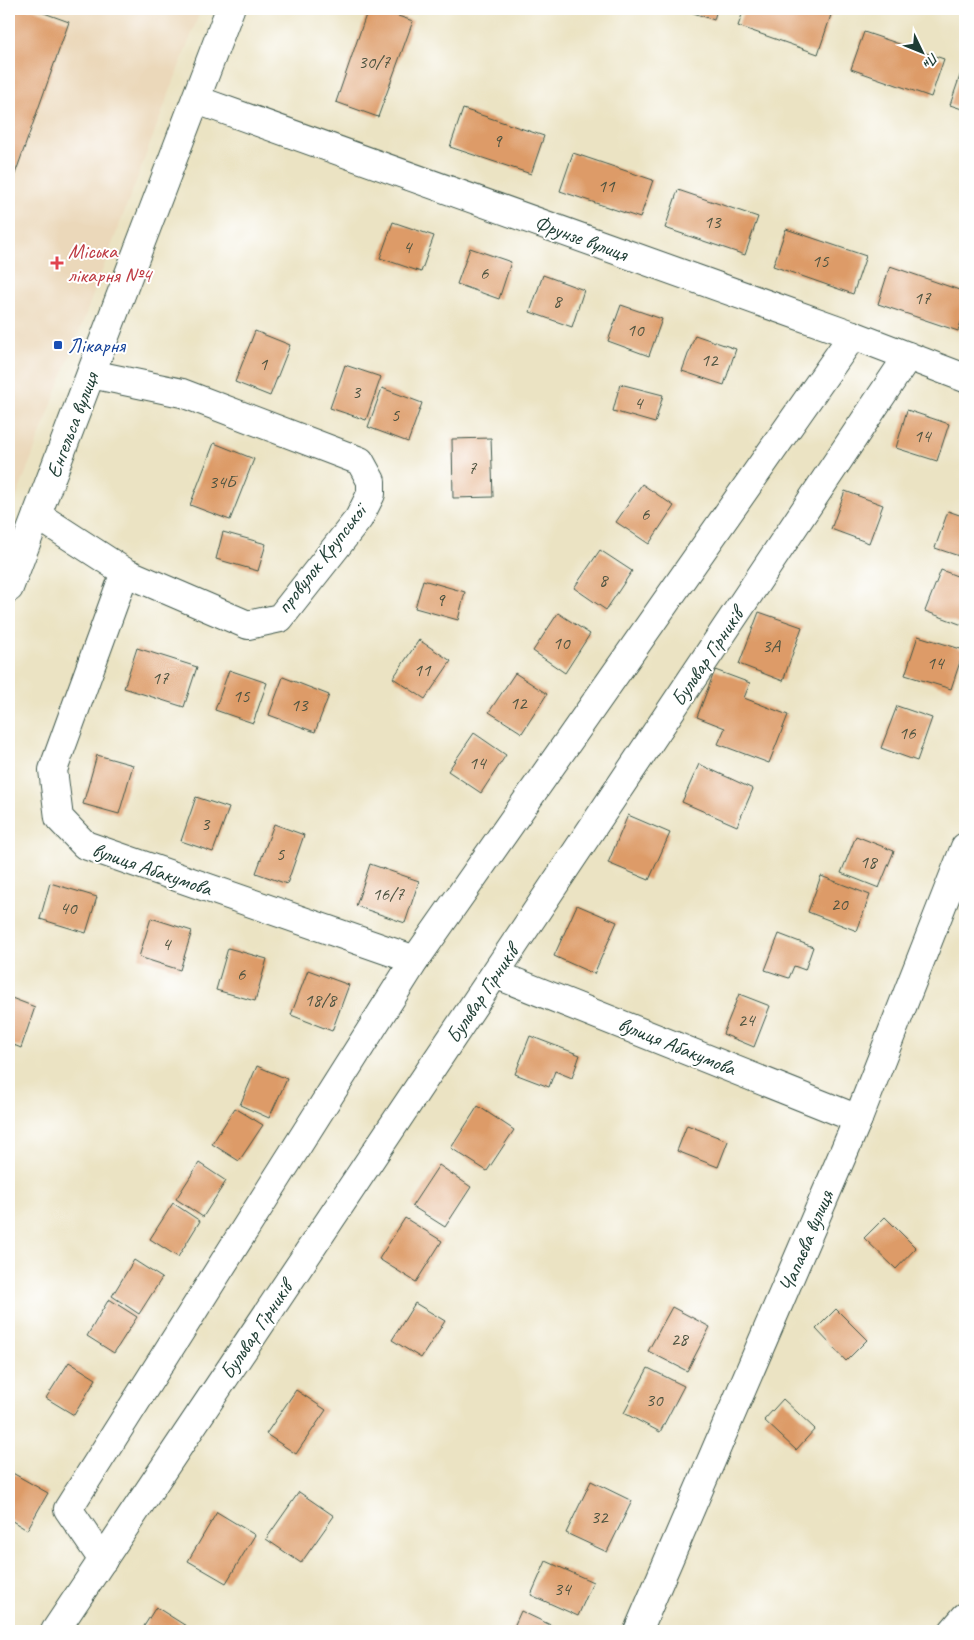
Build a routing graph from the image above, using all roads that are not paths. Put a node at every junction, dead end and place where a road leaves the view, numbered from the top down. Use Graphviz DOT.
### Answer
graph roads {
  1 [pos="230,9"];
  2 [pos="197,100"];
  3 [pos="853,335"];
  4 [pos="908,356"];
  5 [pos="91,374"];
  6 [pos="965,378"];
  7 [pos="37,515"];
  8 [pos="125,572"];
  9 [pos="9,588"];
  10 [pos="965,847"];
  11 [pos="415,960"];
  12 [pos="495,974"];
  13 [pos="858,1119"];
  14 [pos="103,1560"];
  15 [pos="965,1617"];
  16 [pos="55,1631"];
  17 [pos="638,1631"];
  18 [pos="953,1631"];
  1 -- 2 [label="street, Енгельса вулиця"];
  2 -- 3 [label="street, Фрунзе вулиця"];
  2 -- 5 [label="street, Енгельса вулиця"];
  3 -- 4 [label="street, Фрунзе вулиця"];
  3 -- 11 [label="street"];
  4 -- 6 [label="street, Фрунзе вулиця"];
  4 -- 12 [label="street, Бульвар Гірників"];
  5 -- 7 [label="street, Енгельса вулиця"];
  5 -- 8 [label="street, провулок Крупської"];
  7 -- 8 [label="street, провулок Крупської"];
  7 -- 9 [label="street, Енгельса вулиця"];
  8 -- 11 [label="street, вулиця Абакумова"];
  10 -- 13 [label="street, Чапаєва вулиця"];
  11 -- 14 [label="street"];
  12 -- 13 [label="street, вулиця Абакумова"];
  12 -- 14 [label="street, Бульвар Гірників"];
  13 -- 17 [label="street, Чапаєва вулиця"];
  14 -- 16 [label="street, Бульвар Гірників"];
  15 -- 18 [label="street"];
}
